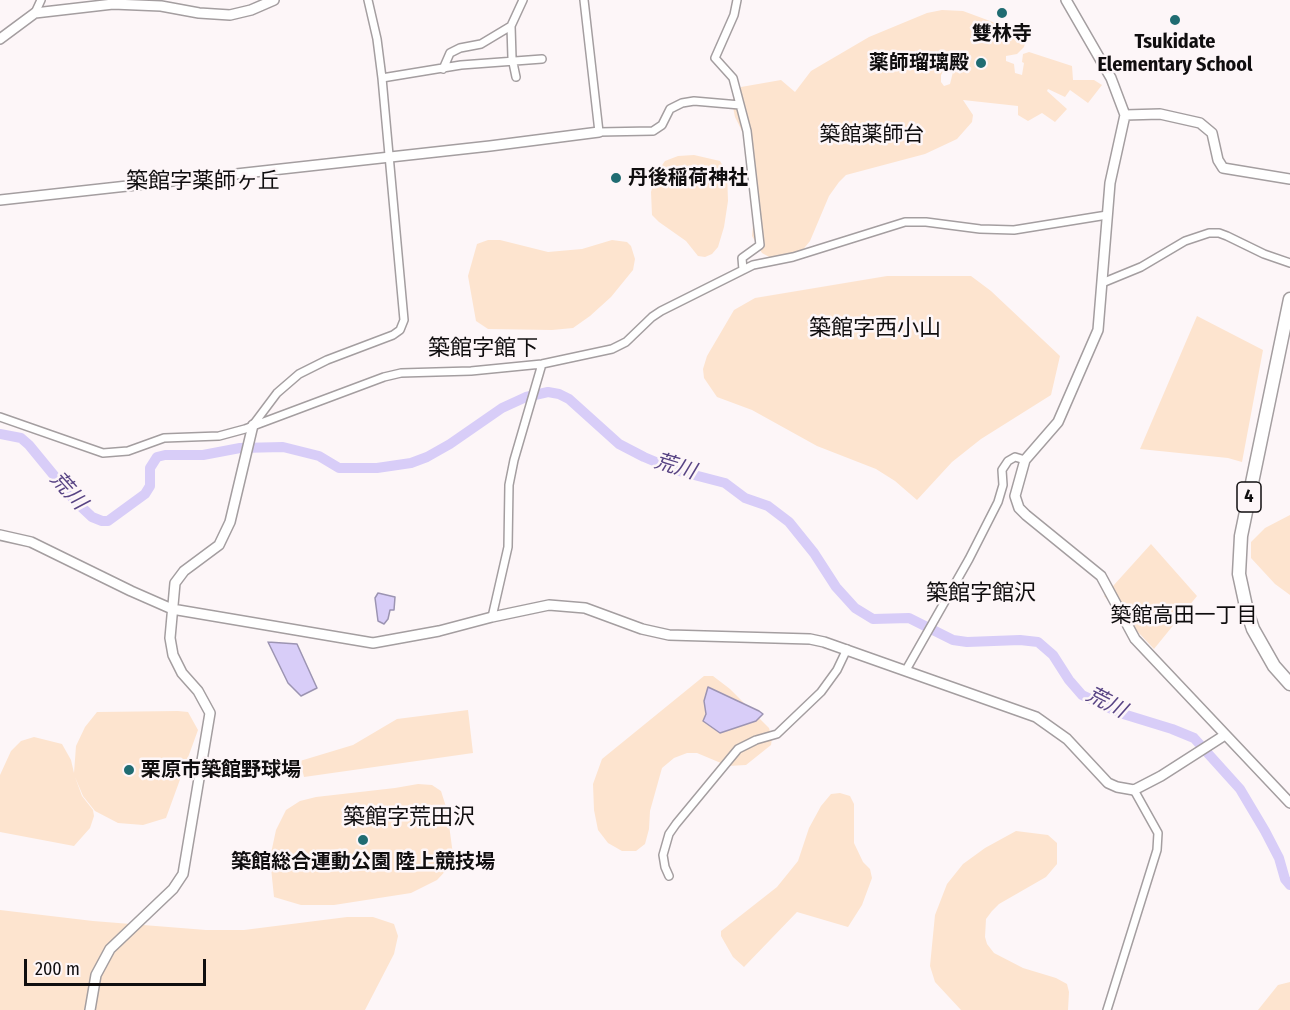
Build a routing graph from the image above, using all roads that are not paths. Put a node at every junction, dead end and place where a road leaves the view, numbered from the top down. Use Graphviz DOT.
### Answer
graph roads {
  1 [pos="41,0"];
  2 [pos="274,0"];
  3 [pos="368,0"];
  4 [pos="523,0"];
  5 [pos="584,0"];
  6 [pos="737,0"];
  7 [pos="1066,0"];
  8 [pos="35,13"];
  9 [pos="511,26"];
  10 [pos="0,39"];
  11 [pos="542,59"];
  12 [pos="513,61"];
  13 [pos="443,69"];
  14 [pos="516,77"];
  15 [pos="382,78"];
  16 [pos="740,105"];
  17 [pos="1125,115"];
  18 [pos="599,132"];
  19 [pos="390,157"];
  20 [pos="1290,179"];
  21 [pos="0,200"];
  22 [pos="1107,215"];
  23 [pos="1290,263"];
  24 [pos="743,270"];
  25 [pos="1102,283"];
  26 [pos="1290,299"];
  27 [pos="542,364"];
  28 [pos="0,417"];
  29 [pos="253,425"];
  30 [pos="1024,460"];
  31 [pos="0,535"];
  32 [pos="172,609"];
  33 [pos="492,617"];
  34 [pos="847,649"];
  35 [pos="906,670"];
  36 [pos="1290,684"];
  37 [pos="1225,735"];
  38 [pos="1134,790"];
  39 [pos="1290,803"];
  40 [pos="669,876"];
  41 [pos="90,1010"];
  42 [pos="1107,1010"];
  1 -- 8 [label="street"];
  2 -- 8 [label="street"];
  3 -- 15 [label="street"];
  4 -- 9 [label="street"];
  5 -- 18 [label="street"];
  6 -- 16 [label="street"];
  7 -- 17 [label="street"];
  8 -- 10 [label="street"];
  9 -- 12 [label="street"];
  9 -- 13 [label="street"];
  11 -- 12 [label="street"];
  12 -- 13 [label="street"];
  12 -- 14 [label="street"];
  13 -- 15 [label="street"];
  15 -- 19 [label="street"];
  16 -- 18 [label="street"];
  16 -- 24 [label="street"];
  17 -- 20 [label="street"];
  17 -- 22 [label="street"];
  18 -- 19 [label="street"];
  19 -- 21 [label="street"];
  19 -- 29 [label="street"];
  22 -- 24 [label="street"];
  22 -- 25 [label="street"];
  23 -- 25 [label="street"];
  24 -- 27 [label="street"];
  25 -- 30 [label="street"];
  26 -- 36 [label="highway, 4"];
  27 -- 29 [label="street"];
  27 -- 33 [label="street"];
  28 -- 29 [label="street"];
  29 -- 32 [label="street"];
  30 -- 35 [label="street"];
  30 -- 37 [label="street"];
  31 -- 32 [label="street"];
  32 -- 33 [label="street"];
  32 -- 41 [label="street"];
  33 -- 34 [label="street"];
  34 -- 35 [label="street"];
  34 -- 40 [label="street"];
  35 -- 38 [label="street"];
  37 -- 38 [label="street"];
  37 -- 39 [label="street"];
  38 -- 42 [label="street"];
}
